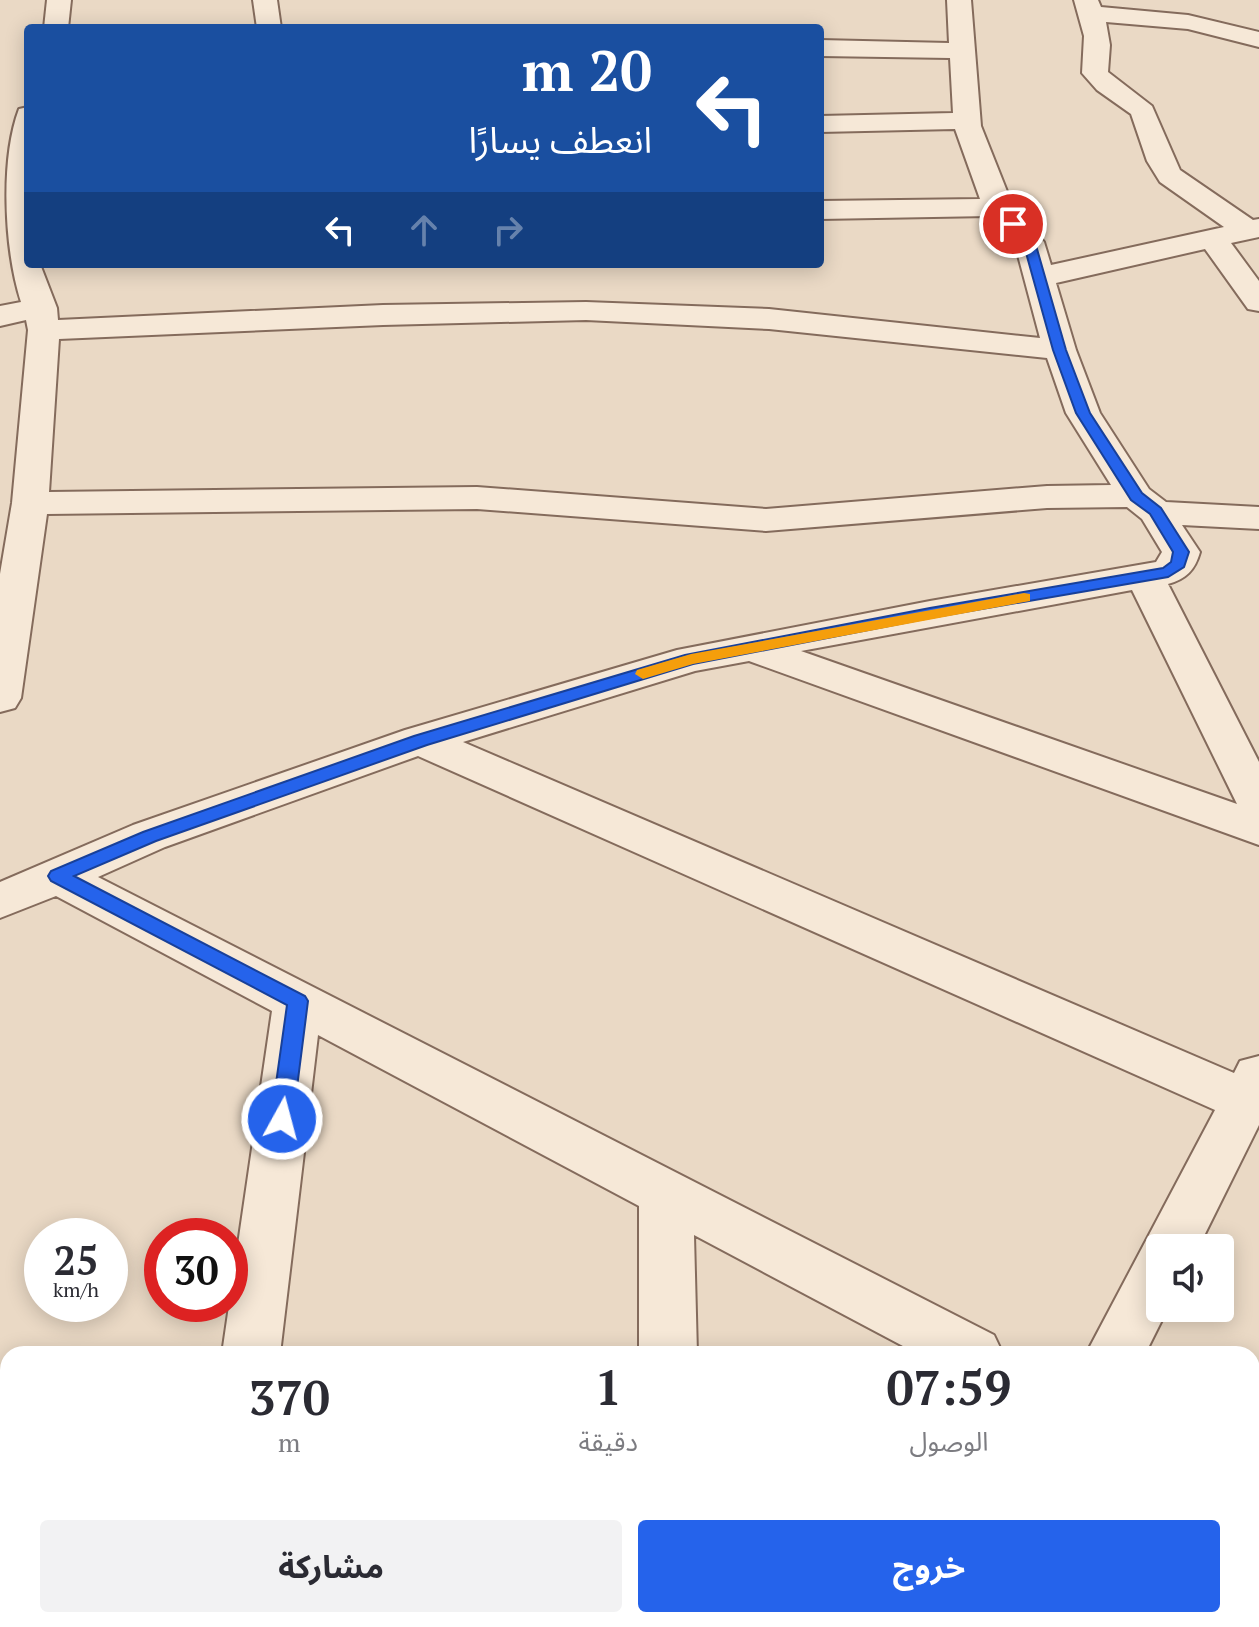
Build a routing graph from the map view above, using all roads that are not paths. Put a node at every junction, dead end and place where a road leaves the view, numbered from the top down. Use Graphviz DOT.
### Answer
graph roads {
  1 [pos="59,0"];
  2 [pos="265,0"];
  3 [pos="959,0"];
  4 [pos="1089,6"];
  5 [pos="56,24"];
  6 [pos="268,24"];
  7 [pos="1259,40"];
  8 [pos="824,48"];
  9 [pos="961,51"];
  10 [pos="966,121"];
  11 [pos="824,124"];
  12 [pos="18,132"];
  13 [pos="998,207"];
  14 [pos="824,210"];
  15 [pos="1253,228"];
  16 [pos="24,231"];
  17 [pos="1211,237"];
  18 [pos="27,268"];
  19 [pos="1040,277"];
  20 [pos="1259,302"];
  21 [pos="0,316"];
  22 [pos="42,319"];
  23 [pos="1060,350"];
  24 [pos="30,503"];
  25 [pos="1146,504"];
  26 [pos="1259,518"];
  27 [pos="1145,577"];
  28 [pos="5,636"];
  29 [pos="751,648"];
  30 [pos="0,698"];
  31 [pos="420,740"];
  32 [pos="1259,805"];
  33 [pos="1259,829"];
  34 [pos="57,876"];
  35 [pos="0,901"];
  36 [pos="298,1001"];
  37 [pos="1252,1087"];
  38 [pos="666,1193"];
  39 [pos="1177,1234"];
  40 [pos="1146,1294"];
  41 [pos="252,1346"];
  42 [pos="668,1346"];
  43 [pos="959,1346"];
  44 [pos="1119,1346"];
  1 -- 5 [label="street"];
  2 -- 6 [label="street"];
  3 -- 9 [label="street"];
  4 -- 7 [label="street"];
  4 -- 15 [label="street"];
  8 -- 9 [label="street"];
  9 -- 10 [label="street"];
  10 -- 11 [label="street"];
  10 -- 13 [label="street"];
  12 -- 16 [label="street"];
  13 -- 14 [label="street"];
  13 -- 19 [label="street"];
  15 -- 17 [label="street"];
  17 -- 19 [label="street"];
  17 -- 20 [label="street"];
  18 -- 22 [label="street"];
  19 -- 23 [label="street"];
  21 -- 22 [label="street"];
  22 -- 23 [label="street"];
  22 -- 24 [label="street"];
  23 -- 25 [label="street"];
  24 -- 25 [label="street"];
  24 -- 28 [label="street"];
  25 -- 26 [label="street"];
  25 -- 27 [label="street"];
  27 -- 29 [label="street"];
  27 -- 32 [label="street"];
  28 -- 30 [label="street"];
  29 -- 31 [label="street"];
  29 -- 33 [label="street"];
  31 -- 34 [label="street"];
  31 -- 37 [label="street"];
  34 -- 35 [label="street"];
  34 -- 36 [label="street"];
  36 -- 38 [label="street"];
  36 -- 41 [label="street"];
  37 -- 39 [label="street"];
  38 -- 42 [label="street"];
  38 -- 43 [label="street"];
  40 -- 44 [label="street"];
}
